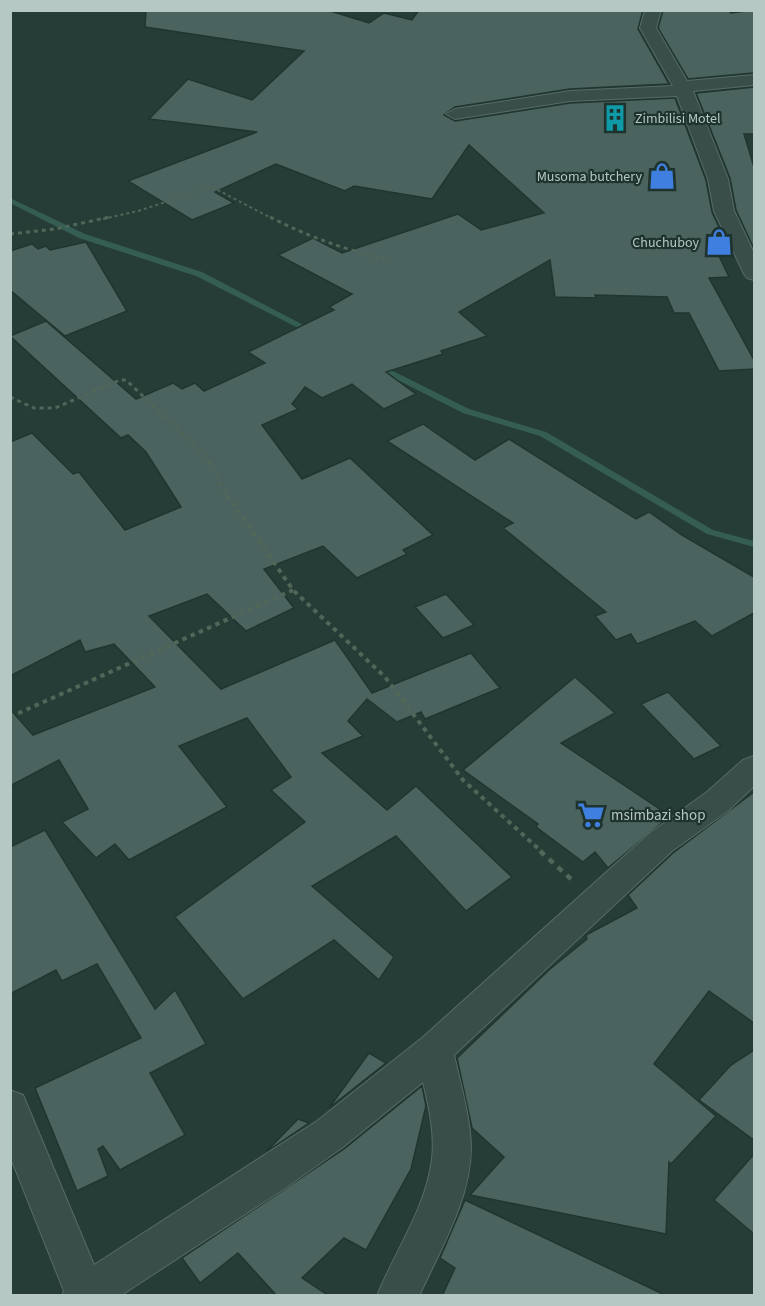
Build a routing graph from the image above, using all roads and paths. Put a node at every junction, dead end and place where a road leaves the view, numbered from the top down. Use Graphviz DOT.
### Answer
graph roads {
  1 [pos="653,10"];
  2 [pos="754,80"];
  3 [pos="682,89"];
  4 [pos="455,114"];
  5 [pos="10,234"];
  6 [pos="389,260"];
  7 [pos="754,274"];
  8 [pos="10,397"];
  9 [pos="293,590"];
  10 [pos="10,717"];
  11 [pos="754,768"];
  12 [pos="596,902"];
  13 [pos="435,1050"];
  14 [pos="10,1107"];
  15 [pos="83,1294"];
  16 [pos="397,1296"];
  1 -- 3 [label="street"];
  2 -- 3 [label="street"];
  3 -- 4 [label="street"];
  3 -- 7 [label="street"];
  5 -- 6 [label="path"];
  8 -- 9 [label="path"];
  9 -- 10 [label="path"];
  9 -- 12 [label="path"];
  11 -- 12 [label="street"];
  12 -- 13 [label="street"];
  13 -- 15 [label="street"];
  13 -- 16 [label="street"];
  14 -- 15 [label="street"];
}
